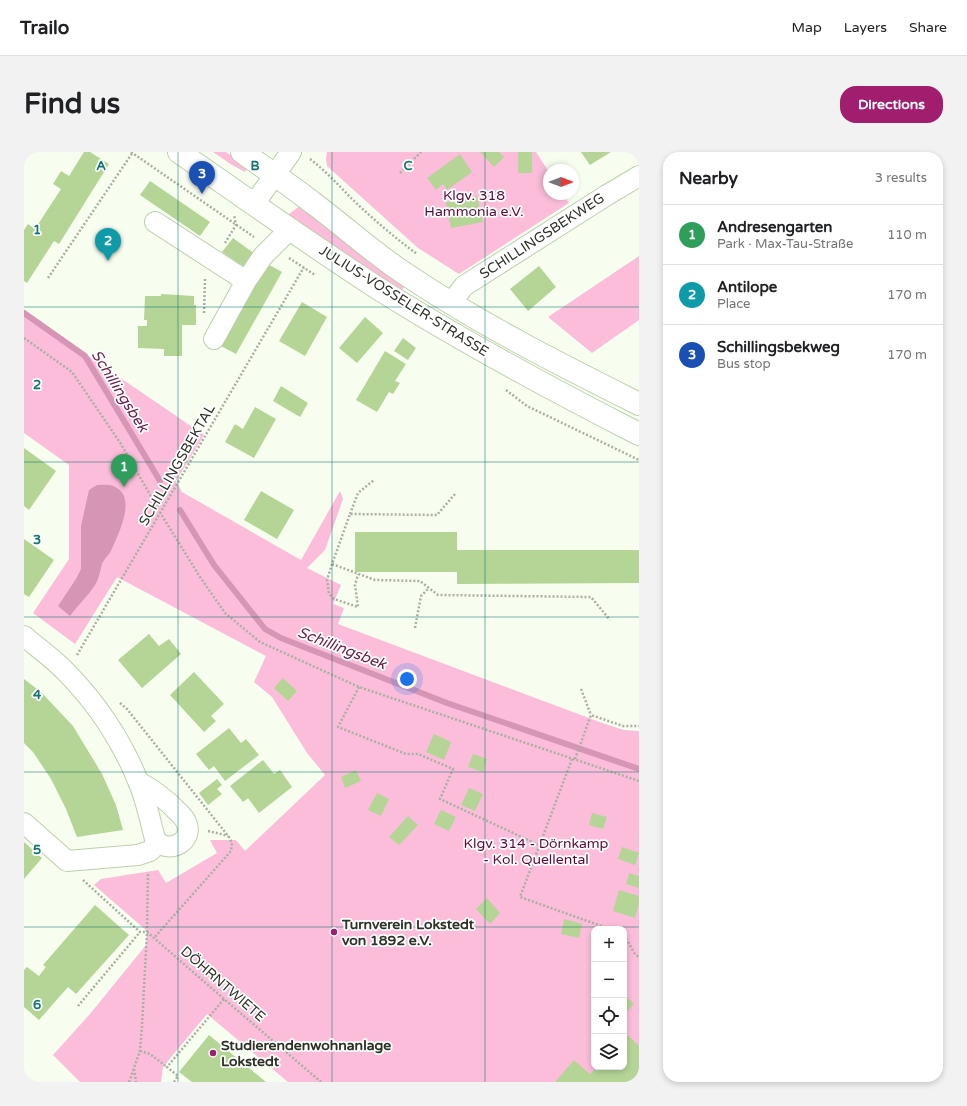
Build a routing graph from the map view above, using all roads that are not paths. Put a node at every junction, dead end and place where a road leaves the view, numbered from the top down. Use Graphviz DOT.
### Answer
graph roads {
  1 [pos="179,152"];
  2 [pos="242,152"];
  3 [pos="291,152"];
  4 [pos="275,175"];
  5 [pos="639,176"];
  6 [pos="254,204"];
  7 [pos="155,222"];
  8 [pos="290,229"];
  9 [pos="246,281"];
  10 [pos="452,303"];
  11 [pos="214,339"];
  12 [pos="639,404"];
  13 [pos="639,434"];
  14 [pos="24,636"];
  15 [pos="139,782"];
  16 [pos="24,823"];
  17 [pos="160,844"];
  1 -- 6 [label="main road, JULIUS-VOSSELER-STRASSE"];
  2 -- 4 [label="main road, JULIUS-VOSSELER-STRASSE"];
  3 -- 4 [label="street"];
  4 -- 6 [label="street"];
  4 -- 10 [label="main road, JULIUS-VOSSELER-STRASSE"];
  5 -- 10 [label="street, SCHILLINGSBEKWEG"];
  6 -- 8 [label="main road, JULIUS-VOSSELER-STRASSE"];
  7 -- 9 [label="street"];
  8 -- 9 [label="street"];
  8 -- 13 [label="main road, JULIUS-VOSSELER-STRASSE"];
  9 -- 11 [label="street"];
  10 -- 12 [label="main road, JULIUS-VOSSELER-STRASSE"];
  14 -- 15 [label="street"];
  15 -- 17 [label="street"];
  15 -- 17 [label="street"];
  16 -- 17 [label="street"];
}
